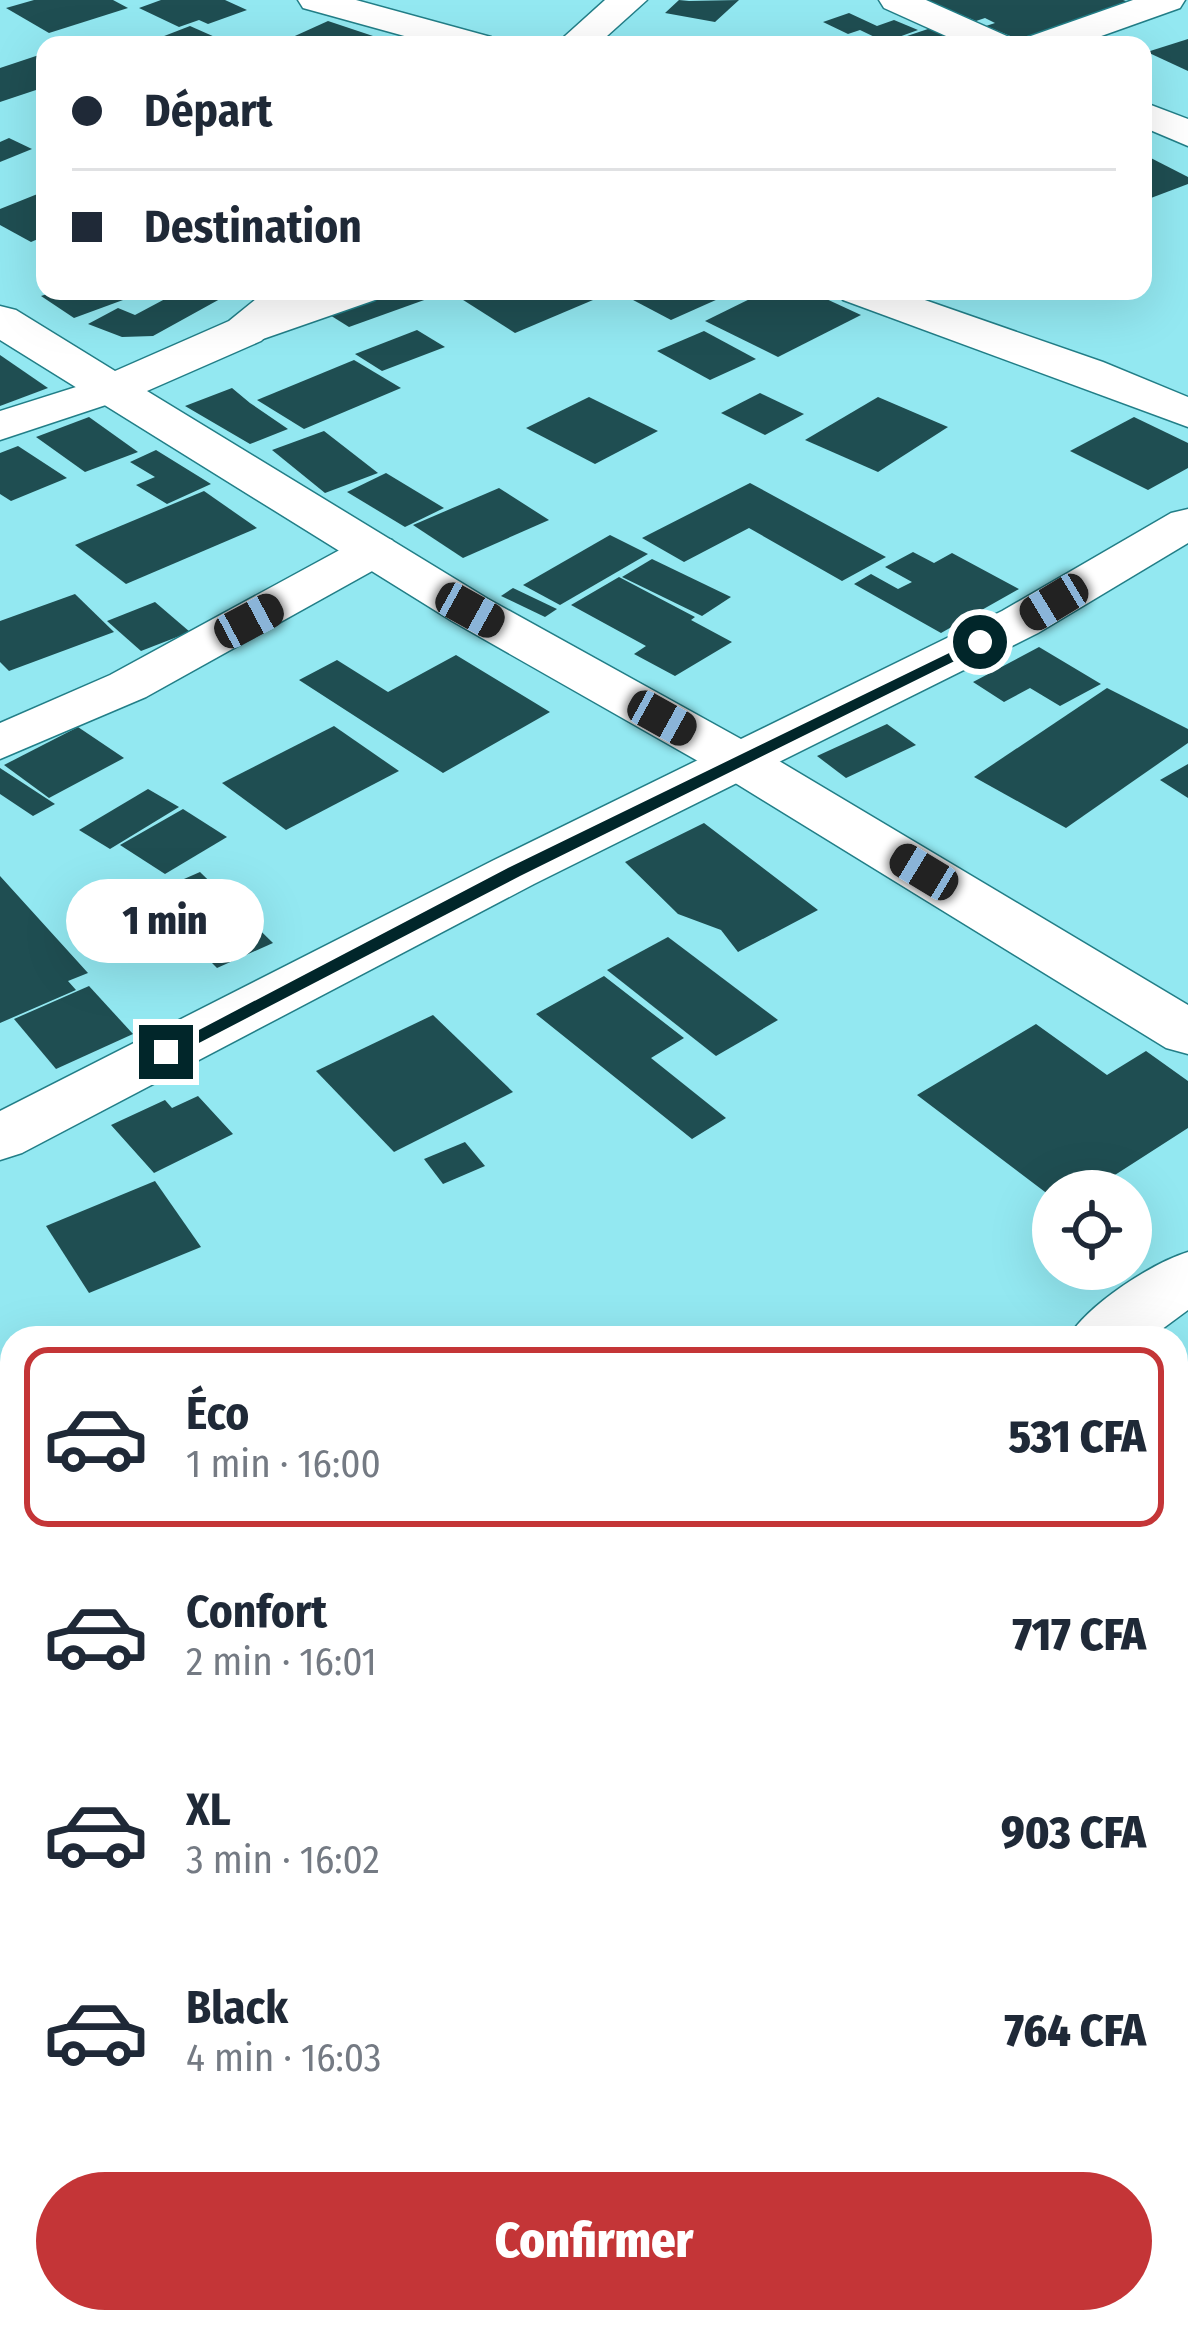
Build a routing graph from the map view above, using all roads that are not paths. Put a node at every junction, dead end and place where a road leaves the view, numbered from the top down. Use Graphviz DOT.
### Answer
graph roads {
  1 [pos="316,0"];
  2 [pos="628,0"];
  3 [pos="897,0"];
  4 [pos="1167,0"];
  5 [pos="446,36"];
  6 [pos="585,36"];
  7 [pos="976,36"];
  8 [pos="1065,36"];
  9 [pos="1152,117"];
  10 [pos="1188,134"];
  11 [pos="282,300"];
  12 [pos="334,300"];
  13 [pos="884,300"];
  14 [pos="0,320"];
  15 [pos="245,332"];
  16 [pos="114,388"];
  17 [pos="1188,413"];
  18 [pos="0,426"];
  19 [pos="1188,523"];
  20 [pos="375,550"];
  21 [pos="0,743"];
  22 [pos="739,761"];
  23 [pos="1188,1033"];
  24 [pos="0,1138"];
  25 [pos="1188,1276"];
  26 [pos="1119,1326"];
  1 -- 5 [label="street"];
  2 -- 6 [label="street"];
  3 -- 7 [label="street"];
  4 -- 8 [label="street"];
  9 -- 10 [label="street"];
  11 -- 15 [label="street"];
  12 -- 15 [label="street"];
  13 -- 17 [label="street"];
  14 -- 16 [label="street"];
  15 -- 16 [label="street"];
  16 -- 18 [label="street"];
  16 -- 20 [label="street"];
  19 -- 22 [label="street"];
  20 -- 21 [label="street"];
  20 -- 22 [label="street"];
  22 -- 23 [label="street"];
  22 -- 24 [label="street"];
  25 -- 26 [label="street"];
}
